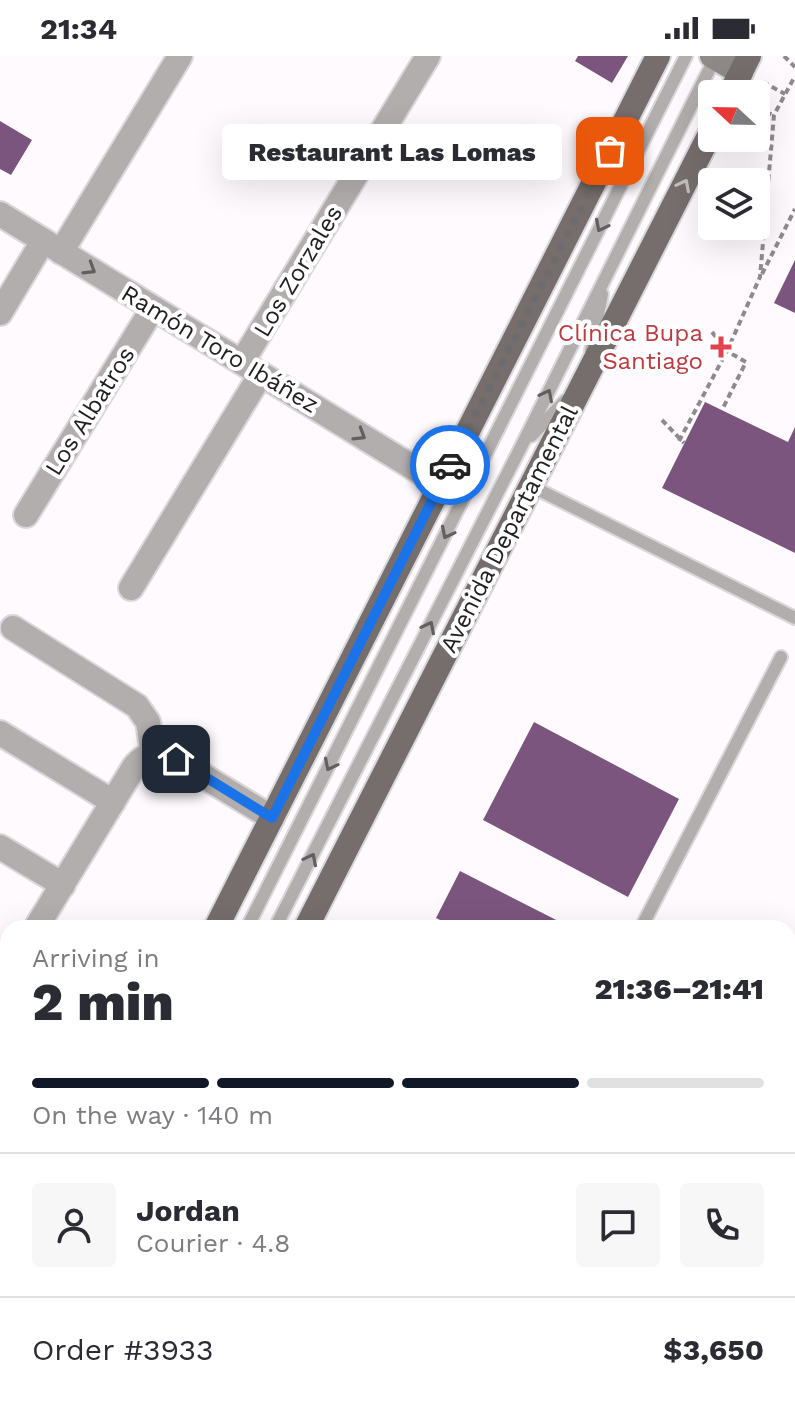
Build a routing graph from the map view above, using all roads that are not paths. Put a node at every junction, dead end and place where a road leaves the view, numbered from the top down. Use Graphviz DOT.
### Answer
graph roads {
  1 [pos="180,56"];
  2 [pos="428,56"];
  3 [pos="658,56"];
  4 [pos="686,56"];
  5 [pos="715,57"];
  6 [pos="746,76"];
  7 [pos="701,152"];
  8 [pos="0,214"];
  9 [pos="52,246"];
  10 [pos="605,279"];
  11 [pos="153,308"];
  12 [pos="0,313"];
  13 [pos="251,368"];
  14 [pos="586,379"];
  15 [pos="521,447"];
  16 [pos="440,484"];
  17 [pos="531,486"];
  18 [pos="26,515"];
  19 [pos="131,588"];
  20 [pos="795,618"];
  21 [pos="13,628"];
  22 [pos="781,657"];
  23 [pos="0,733"];
  24 [pos="153,754"];
  25 [pos="113,802"];
  26 [pos="272,818"];
  27 [pos="0,847"];
  28 [pos="63,885"];
  29 [pos="41,920"];
  30 [pos="220,920"];
  31 [pos="251,920"];
  32 [pos="279,920"];
  33 [pos="310,920"];
  34 [pos="645,920"];
  1 -- 9 [label="street"];
  2 -- 13 [label="street, Los Zorzales"];
  3 -- 16 [label="main road"];
  4 -- 31 [label="lane, one-way"];
  5 -- 6 [label="street"];
  5 -- 10 [label="lane"];
  14 -- 7 [label="main road, Avenida Departamental, one-way"];
  8 -- 9 [label="street, Ramón Toro Ibáñez"];
  9 -- 11 [label="street, Ramón Toro Ibáñez, one-way"];
  9 -- 12 [label="street"];
  10 -- 14 [label="lane"];
  15 -- 10 [label="lane, one-way"];
  11 -- 13 [label="street, Ramón Toro Ibáñez"];
  11 -- 18 [label="street, Los Albatros"];
  13 -- 16 [label="street, Ramón Toro Ibáñez, one-way"];
  13 -- 19 [label="street, Los Zorzales"];
  14 -- 15 [label="lane"];
  14 -- 17 [label="main road, Avenida Departamental"];
  32 -- 15 [label="lane, one-way"];
  16 -- 26 [label="main road"];
  17 -- 20 [label="lane"];
  17 -- 33 [label="main road, Avenida Departamental"];
  21 -- 24 [label="street"];
  22 -- 34 [label="lane"];
  23 -- 25 [label="street"];
  24 -- 25 [label="street"];
  24 -- 26 [label="street"];
  25 -- 28 [label="street"];
  26 -- 30 [label="main road"];
  27 -- 28 [label="street"];
  28 -- 29 [label="street"];
}
